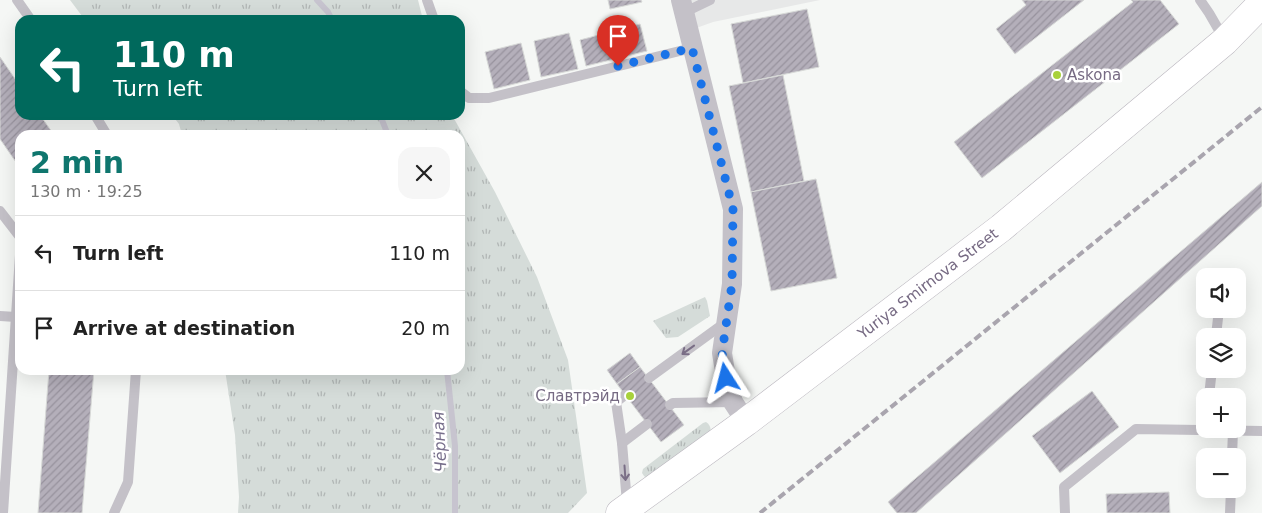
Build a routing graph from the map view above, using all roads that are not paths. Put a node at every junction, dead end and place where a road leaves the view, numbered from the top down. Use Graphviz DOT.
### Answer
graph roads {
  1 [pos="17,0"];
  2 [pos="427,0"];
  3 [pos="710,0"];
  4 [pos="1200,0"];
  5 [pos="1262,3"];
  6 [pos="682,6"];
  7 [pos="28,15"];
  8 [pos="432,15"];
  9 [pos="1225,41"];
  10 [pos="692,48"];
  11 [pos="465,95"];
  12 [pos="0,211"];
  13 [pos="15,230"];
  14 [pos="0,316"];
  15 [pos="15,317"];
  16 [pos="726,321"];
  17 [pos="15,332"];
  18 [pos="136,375"];
  19 [pos="649,378"];
  20 [pos="625,395"];
  21 [pos="670,406"];
  22 [pos="739,412"];
  23 [pos="647,424"];
  24 [pos="1196,429"];
  25 [pos="1246,431"];
  26 [pos="1262,432"];
  27 [pos="622,442"];
  28 [pos="1231,498"];
  29 [pos="623,510"];
  30 [pos="3,513"];
  31 [pos="114,513"];
  32 [pos="1065,513"];
  33 [pos="1230,513"];
  1 -- 7 [label="lane"];
  2 -- 8 [label="lane"];
  3 -- 6 [label="lane"];
  4 -- 9 [label="lane"];
  5 -- 9 [label="main road, Yuriya Smirnova Street"];
  6 -- 10 [label="street"];
  9 -- 22 [label="main road, Yuriya Smirnova Street"];
  10 -- 11 [label="lane"];
  10 -- 16 [label="street"];
  12 -- 13 [label="lane"];
  14 -- 15 [label="lane"];
  16 -- 19 [label="lane, one-way"];
  16 -- 22 [label="street"];
  17 -- 30 [label="lane"];
  18 -- 31 [label="lane"];
  20 -- 27 [label="lane"];
  21 -- 22 [label="lane"];
  22 -- 29 [label="main road, Yuriya Smirnova Street"];
  23 -- 27 [label="lane"];
  24 -- 32 [label="lane"];
  25 -- 26 [label="lane"];
  27 -- 29 [label="lane, one-way"];
  28 -- 33 [label="lane"];
}
